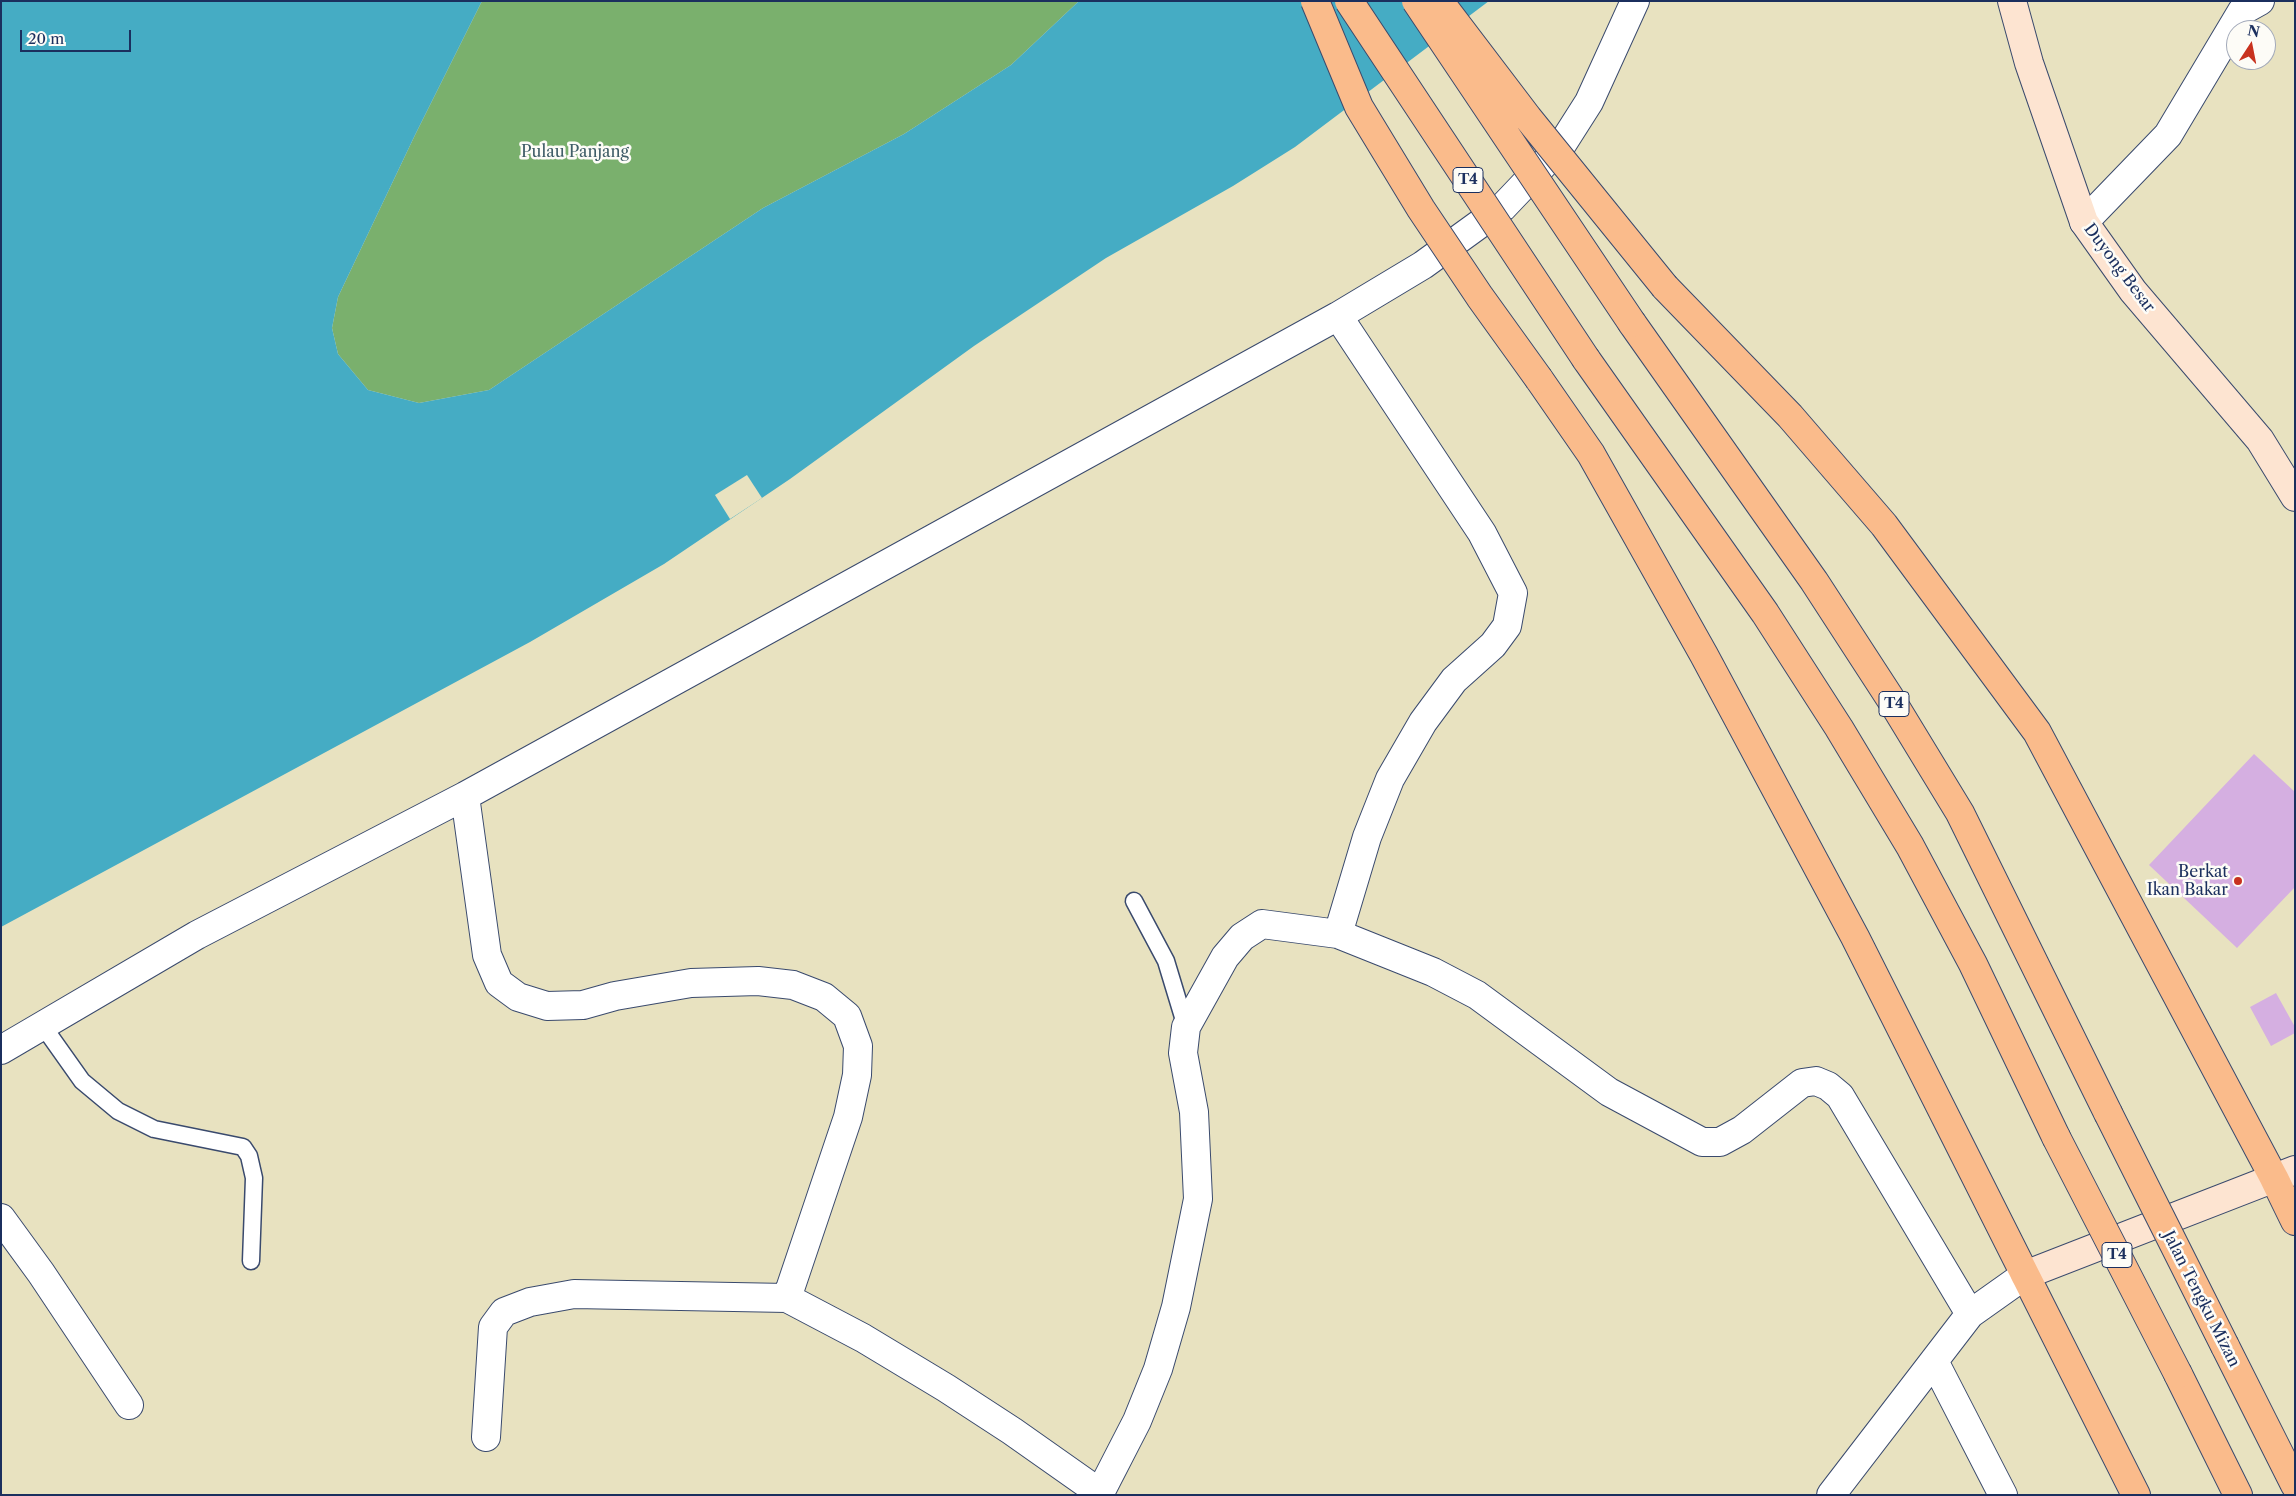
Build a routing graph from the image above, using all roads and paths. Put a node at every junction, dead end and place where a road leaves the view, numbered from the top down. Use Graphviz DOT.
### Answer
graph roads {
  1 [pos="1315,1"];
  2 [pos="1349,1"];
  3 [pos="1416,1"];
  4 [pos="1439,1"];
  5 [pos="1635,1"];
  6 [pos="2012,1"];
  7 [pos="2248,5"];
  8 [pos="2084,222"];
  9 [pos="1338,316"];
  10 [pos="2295,497"];
  11 [pos="465,796"];
  12 [pos="1134,901"];
  13 [pos="1338,934"];
  14 [pos="43,1026"];
  15 [pos="1186,1027"];
  16 [pos="1,1050"];
  17 [pos="2284,1174"];
  18 [pos="1,1218"];
  19 [pos="2295,1221"];
  20 [pos="251,1261"];
  21 [pos="2025,1275"];
  22 [pos="787,1298"];
  23 [pos="1970,1314"];
  24 [pos="1934,1361"];
  25 [pos="129,1406"];
  26 [pos="486,1437"];
  27 [pos="2295,1485"];
  28 [pos="1101,1494"];
  29 [pos="1831,1495"];
  30 [pos="2003,1495"];
  31 [pos="2136,1495"];
  32 [pos="2238,1495"];
  1 -- 21 [label="highway, bridge"];
  2 -- 32 [label="highway, T4, bridge"];
  3 -- 27 [label="highway, Jalan Tengku Mizan / T4, bridge"];
  4 -- 17 [label="highway, bridge"];
  5 -- 9 [label="street"];
  6 -- 8 [label="street, Duyong Besar"];
  7 -- 8 [label="street"];
  8 -- 10 [label="street, Duyong Besar"];
  9 -- 11 [label="street"];
  9 -- 13 [label="street"];
  11 -- 14 [label="street"];
  11 -- 22 [label="street"];
  12 -- 15 [label="lane"];
  13 -- 15 [label="street"];
  13 -- 23 [label="street"];
  14 -- 16 [label="street"];
  14 -- 20 [label="lane"];
  15 -- 28 [label="street"];
  17 -- 19 [label="highway"];
  17 -- 21 [label="street"];
  18 -- 25 [label="street"];
  21 -- 23 [label="street"];
  21 -- 31 [label="highway"];
  22 -- 26 [label="street"];
  22 -- 28 [label="street"];
  23 -- 24 [label="street"];
  24 -- 29 [label="street"];
  24 -- 30 [label="street"];
}
